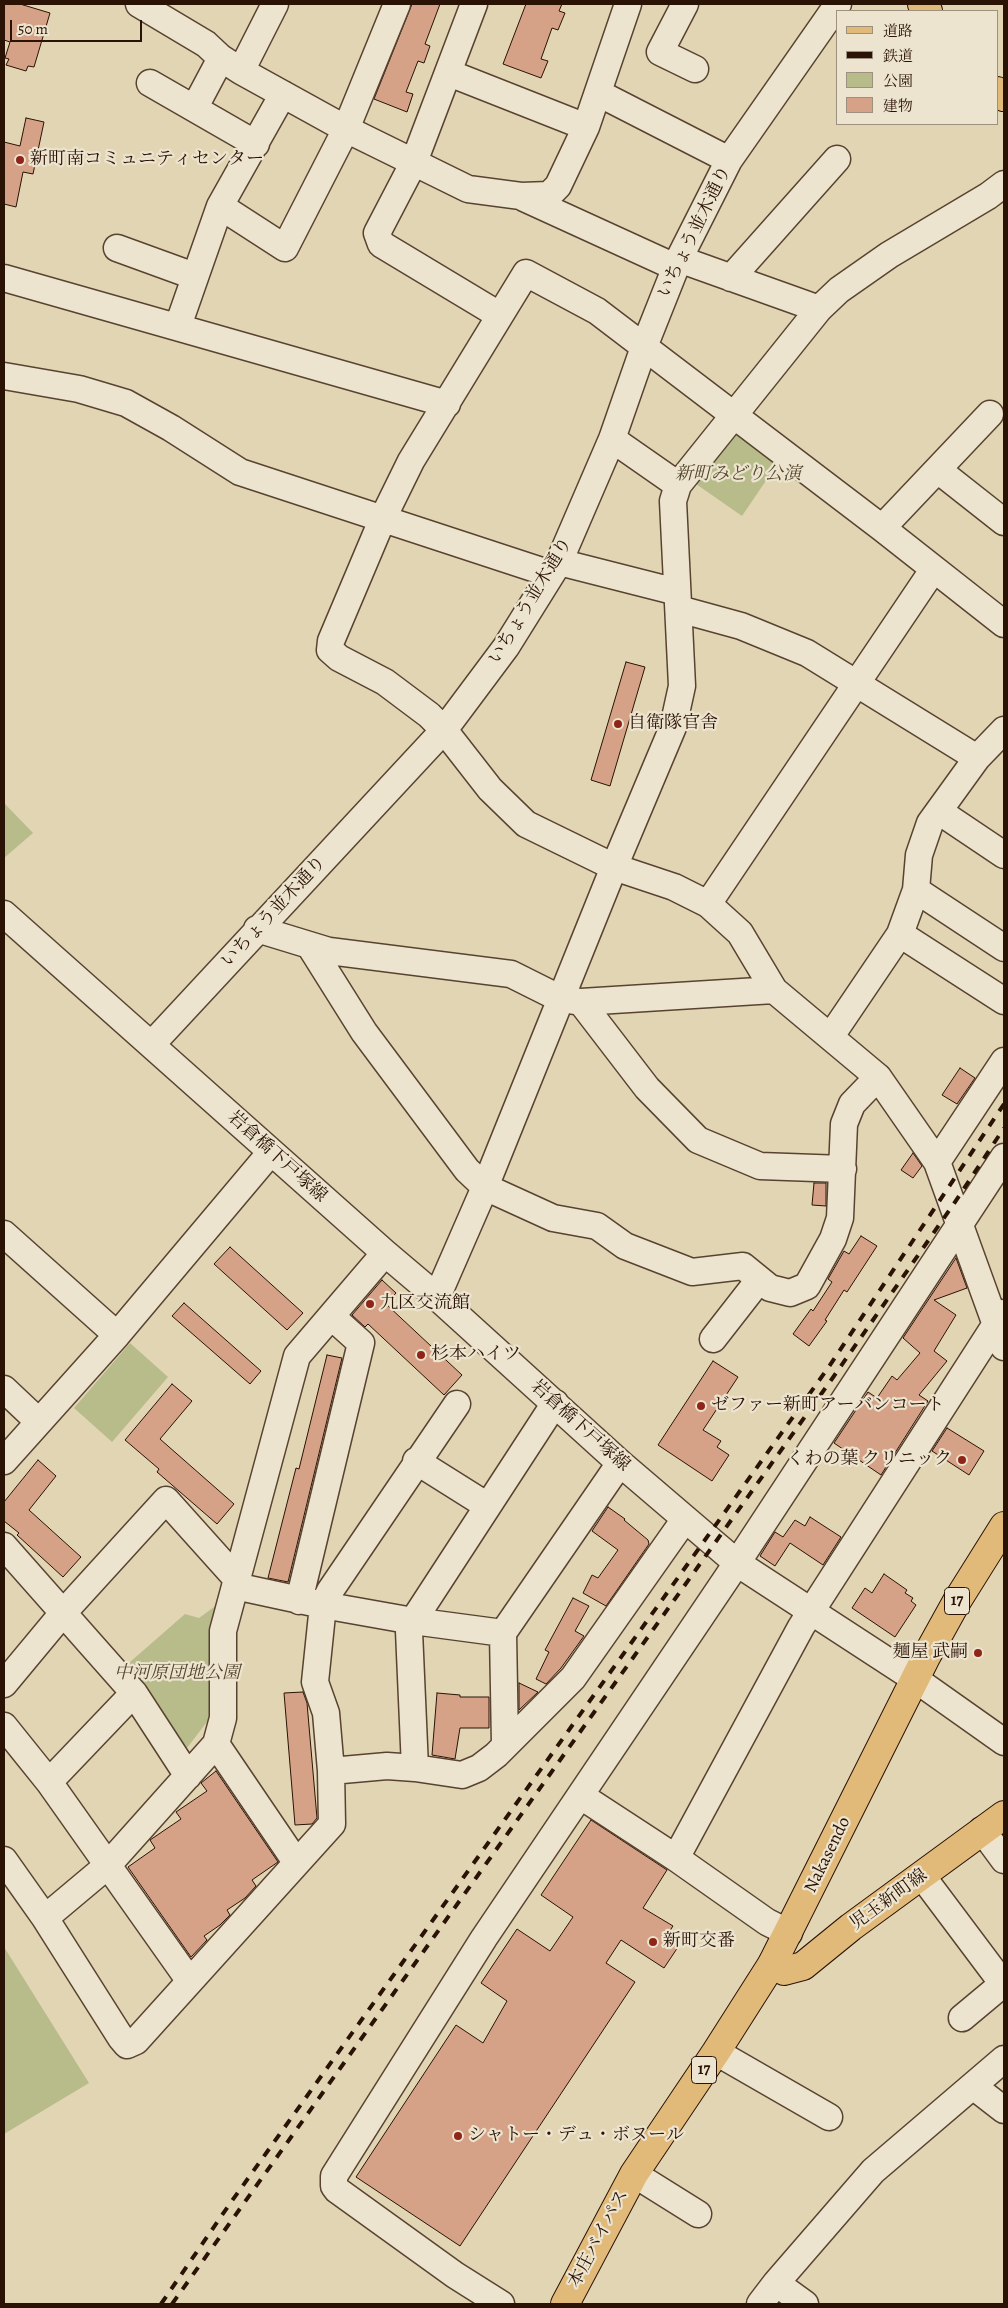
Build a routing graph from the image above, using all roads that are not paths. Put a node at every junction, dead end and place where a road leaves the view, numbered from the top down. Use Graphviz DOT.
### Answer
graph roads {
  1 [pos="139,4"];
  2 [pos="275,4"];
  3 [pos="397,4"];
  4 [pos="474,4"];
  5 [pos="628,4"];
  6 [pos="684,4"];
  7 [pos="838,4"];
  8 [pos="231,64"];
  9 [pos="694,69"];
  10 [pos="150,83"];
  11 [pos="446,83"];
  12 [pos="283,94"];
  13 [pos="608,98"];
  14 [pos="195,107"];
  15 [pos="586,127"];
  16 [pos="346,129"];
  17 [pos="256,144"];
  18 [pos="836,159"];
  19 [pos="730,160"];
  20 [pos="414,162"];
  21 [pos="1004,184"];
  22 [pos="521,196"];
  23 [pos="220,206"];
  24 [pos="117,248"];
  25 [pos="677,263"];
  26 [pos="194,276"];
  27 [pos="4,278"];
  28 [pos="731,278"];
  29 [pos="819,309"];
  30 [pos="499,315"];
  31 [pos="178,326"];
  32 [pos="644,347"];
  33 [pos="4,376"];
  34 [pos="447,404"];
  35 [pos="990,414"];
  36 [pos="734,416"];
  37 [pos="612,439"];
  38 [pos="938,470"];
  39 [pos="678,485"];
  40 [pos="382,518"];
  41 [pos="1004,522"];
  42 [pos="882,528"];
  43 [pos="555,568"];
  44 [pos="934,570"];
  45 [pos="678,600"];
  46 [pos="1004,624"];
  47 [pos="855,684"];
  48 [pos="444,730"];
  49 [pos="1004,730"];
  50 [pos="977,758"];
  51 [pos="940,812"];
  52 [pos="1004,855"];
  53 [pos="614,867"];
  54 [pos="916,890"];
  55 [pos="708,904"];
  56 [pos="4,914"];
  57 [pos="257,929"];
  58 [pos="900,934"];
  59 [pos="310,946"];
  60 [pos="1004,948"];
  61 [pos="774,990"];
  62 [pos="571,1000"];
  63 [pos="1004,1001"];
  64 [pos="831,1036"];
  65 [pos="152,1044"];
  66 [pos="1004,1061"];
  67 [pos="878,1077"];
  68 [pos="272,1152"];
  69 [pos="1004,1157"];
  70 [pos="937,1162"];
  71 [pos="843,1169"];
  72 [pos="485,1187"];
  73 [pos="959,1224"];
  74 [pos="4,1234"];
  75 [pos="385,1253"];
  76 [pos="759,1280"];
  77 [pos="437,1297"];
  78 [pos="332,1317"];
  79 [pos="1001,1327"];
  80 [pos="117,1335"];
  81 [pos="713,1339"];
  82 [pos="4,1389"];
  83 [pos="555,1403"];
  84 [pos="457,1404"];
  85 [pos="40,1422"];
  86 [pos="4,1461"];
  87 [pos="416,1461"];
  88 [pos="620,1463"];
  89 [pos="486,1505"];
  90 [pos="685,1518"];
  91 [pos="1004,1526"];
  92 [pos="4,1546"];
  93 [pos="737,1563"];
  94 [pos="236,1582"];
  95 [pos="311,1603"];
  96 [pos="810,1611"];
  97 [pos="63,1613"];
  98 [pos="413,1621"];
  99 [pos="503,1633"];
  100 [pos="915,1679"];
  101 [pos="4,1684"];
  102 [pos="134,1693"];
  103 [pos="4,1726"];
  104 [pos="1004,1742"];
  105 [pos="216,1744"];
  106 [pos="505,1745"];
  107 [pos="415,1768"];
  108 [pos="331,1771"];
  109 [pos="188,1776"];
  110 [pos="49,1782"];
  111 [pos="581,1796"];
  112 [pos="993,1823"];
  113 [pos="676,1858"];
  114 [pos="4,1860"];
  115 [pos="1004,1860"];
  116 [pos="296,1862"];
  117 [pos="107,1866"];
  118 [pos="922,1876"];
  119 [pos="45,1918"];
  120 [pos="789,1933"];
  121 [pos="772,1964"];
  122 [pos="189,1980"];
  123 [pos="1004,1984"];
  124 [pos="962,2018"];
  125 [pos="716,2052"];
  126 [pos="1004,2059"];
  127 [pos="973,2086"];
  128 [pos="1004,2110"];
  129 [pos="829,2117"];
  130 [pos="634,2174"];
  131 [pos="698,2214"];
  132 [pos="776,2283"];
  133 [pos="501,2304"];
  134 [pos="565,2304"];
  135 [pos="760,2304"];
  136 [pos="805,2304"];
  1 -- 8 [label="street"];
  2 -- 8 [label="street"];
  3 -- 16 [label="street"];
  4 -- 11 [label="street"];
  5 -- 15 [label="street"];
  6 -- 9 [label="street"];
  7 -- 19 [label="street, いちょう並木通り"];
  8 -- 12 [label="street"];
  8 -- 14 [label="street"];
  10 -- 14 [label="street"];
  11 -- 15 [label="street"];
  11 -- 20 [label="street"];
  12 -- 16 [label="street"];
  12 -- 17 [label="street"];
  13 -- 19 [label="street"];
  14 -- 17 [label="street"];
  15 -- 22 [label="street"];
  16 -- 20 [label="street"];
  16 -- 23 [label="street"];
  17 -- 23 [label="street"];
  18 -- 28 [label="street"];
  19 -- 25 [label="street, いちょう並木通り"];
  20 -- 22 [label="street"];
  20 -- 30 [label="street"];
  21 -- 29 [label="street"];
  22 -- 25 [label="street"];
  23 -- 26 [label="street"];
  24 -- 26 [label="street"];
  25 -- 28 [label="street"];
  25 -- 32 [label="street, いちょう並木通り"];
  26 -- 31 [label="street"];
  27 -- 31 [label="street"];
  28 -- 29 [label="street"];
  29 -- 36 [label="street"];
  30 -- 32 [label="street"];
  30 -- 34 [label="street"];
  31 -- 34 [label="street"];
  32 -- 36 [label="street"];
  32 -- 37 [label="street, いちょう並木通り"];
  33 -- 40 [label="street"];
  34 -- 40 [label="street"];
  35 -- 38 [label="street"];
  36 -- 39 [label="street"];
  36 -- 42 [label="street"];
  37 -- 39 [label="street"];
  37 -- 43 [label="street, いちょう並木通り"];
  38 -- 41 [label="street"];
  38 -- 42 [label="street"];
  39 -- 45 [label="street"];
  40 -- 43 [label="street"];
  40 -- 48 [label="street"];
  42 -- 44 [label="street"];
  43 -- 45 [label="street"];
  43 -- 48 [label="street, いちょう並木通り"];
  44 -- 46 [label="street"];
  44 -- 47 [label="street"];
  45 -- 47 [label="street"];
  45 -- 53 [label="street"];
  47 -- 50 [label="street"];
  47 -- 55 [label="street"];
  48 -- 53 [label="street"];
  48 -- 57 [label="street, いちょう並木通り"];
  49 -- 50 [label="street"];
  50 -- 51 [label="street"];
  51 -- 52 [label="street"];
  51 -- 54 [label="street"];
  53 -- 55 [label="street"];
  53 -- 62 [label="street"];
  54 -- 58 [label="street"];
  54 -- 60 [label="street"];
  55 -- 61 [label="street"];
  56 -- 65 [label="street, 岩倉橋下戸塚線"];
  57 -- 59 [label="street"];
  57 -- 65 [label="street, いちょう並木通り"];
  58 -- 63 [label="street"];
  58 -- 64 [label="street"];
  59 -- 62 [label="street"];
  59 -- 72 [label="street"];
  61 -- 62 [label="street"];
  61 -- 64 [label="street"];
  62 -- 71 [label="street"];
  62 -- 72 [label="street"];
  64 -- 67 [label="street"];
  65 -- 68 [label="street, 岩倉橋下戸塚線"];
  66 -- 70 [label="street"];
  67 -- 70 [label="street"];
  67 -- 71 [label="street"];
  68 -- 75 [label="street, 岩倉橋下戸塚線"];
  68 -- 80 [label="street"];
  69 -- 73 [label="street"];
  70 -- 73 [label="street"];
  71 -- 76 [label="street"];
  72 -- 76 [label="street"];
  72 -- 77 [label="street"];
  73 -- 79 [label="street"];
  73 -- 93 [label="street"];
  74 -- 80 [label="street"];
  75 -- 77 [label="street, 岩倉橋下戸塚線"];
  75 -- 78 [label="street"];
  76 -- 81 [label="street"];
  77 -- 83 [label="street, 岩倉橋下戸塚線"];
  78 -- 94 [label="street"];
  78 -- 95 [label="street"];
  79 -- 96 [label="street"];
  80 -- 85 [label="street"];
  82 -- 85 [label="street"];
  83 -- 88 [label="street, 岩倉橋下戸塚線"];
  83 -- 89 [label="street"];
  84 -- 87 [label="street"];
  85 -- 86 [label="street"];
  87 -- 89 [label="street"];
  87 -- 95 [label="street"];
  88 -- 90 [label="street, 岩倉橋下戸塚線"];
  88 -- 99 [label="street"];
  89 -- 98 [label="street"];
  90 -- 93 [label="street, 岩倉橋下戸塚線"];
  90 -- 106 [label="street"];
  91 -- 100 [label="main road, Nakasendo / 17"];
  92 -- 97 [label="street"];
  93 -- 96 [label="street, 岩倉橋下戸塚線"];
  93 -- 111 [label="street"];
  94 -- 95 [label="street"];
  94 -- 97 [label="street"];
  94 -- 105 [label="street"];
  95 -- 98 [label="street"];
  95 -- 108 [label="street"];
  96 -- 100 [label="street, 岩倉橋下戸塚線"];
  96 -- 113 [label="street"];
  97 -- 101 [label="street"];
  97 -- 102 [label="street"];
  98 -- 99 [label="street"];
  98 -- 107 [label="street"];
  99 -- 106 [label="street"];
  100 -- 104 [label="street, 岩倉橋下戸塚線"];
  100 -- 120 [label="main road, Nakasendo / 17"];
  102 -- 109 [label="street"];
  102 -- 110 [label="street"];
  103 -- 110 [label="street"];
  105 -- 109 [label="street"];
  105 -- 116 [label="street"];
  106 -- 107 [label="street"];
  107 -- 108 [label="street"];
  108 -- 116 [label="street"];
  109 -- 117 [label="street"];
  110 -- 117 [label="street"];
  111 -- 113 [label="street"];
  111 -- 133 [label="street"];
  112 -- 115 [label="street"];
  112 -- 118 [label="main road, 児玉新町線"];
  113 -- 120 [label="street"];
  114 -- 119 [label="street"];
  116 -- 122 [label="street"];
  117 -- 119 [label="street"];
  117 -- 122 [label="street"];
  118 -- 121 [label="main road, 児玉新町線"];
  118 -- 123 [label="street"];
  119 -- 122 [label="street"];
  120 -- 121 [label="main road, Nakasendo / 17"];
  121 -- 125 [label="main road, Nakasendo / 17"];
  123 -- 124 [label="street"];
  125 -- 129 [label="street"];
  125 -- 130 [label="main road, Nakasendo / 17"];
  126 -- 127 [label="street"];
  127 -- 128 [label="street"];
  127 -- 132 [label="street"];
  130 -- 131 [label="street"];
  130 -- 134 [label="main road, 本庄バイパス / 17"];
  132 -- 135 [label="street"];
  132 -- 136 [label="street"];
}
